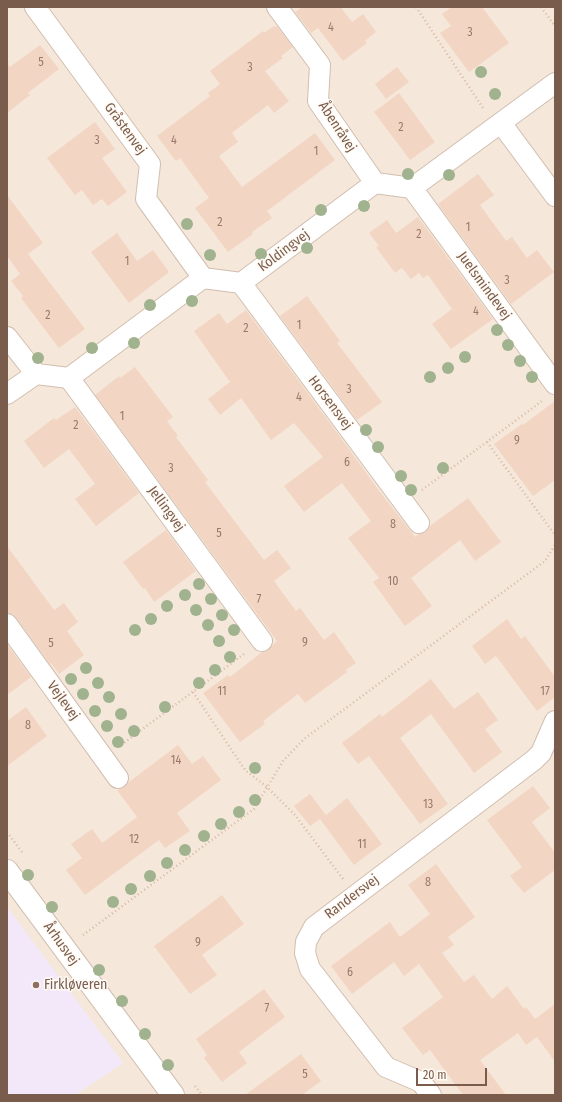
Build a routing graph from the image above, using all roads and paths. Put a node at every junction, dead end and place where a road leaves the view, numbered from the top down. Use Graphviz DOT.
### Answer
graph roads {
  1 [pos="35,7"];
  2 [pos="277,7"];
  3 [pos="416,7"];
  4 [pos="541,7"];
  5 [pos="555,26"];
  6 [pos="555,83"];
  7 [pos="498,125"];
  8 [pos="375,183"];
  9 [pos="412,188"];
  10 [pos="555,196"];
  11 [pos="202,278"];
  12 [pos="241,283"];
  13 [pos="7,337"];
  14 [pos="36,374"];
  15 [pos="69,378"];
  16 [pos="555,384"];
  17 [pos="7,394"];
  18 [pos="543,400"];
  19 [pos="487,442"];
  20 [pos="404,504"];
  21 [pos="418,523"];
  22 [pos="555,535"];
  23 [pos="555,545"];
  24 [pos="7,624"];
  25 [pos="262,641"];
  26 [pos="193,692"];
  27 [pos="555,721"];
  28 [pos="104,757"];
  29 [pos="118,778"];
  30 [pos="267,787"];
  31 [pos="7,871"];
  32 [pos="355,895"];
  33 [pos="83,935"];
  34 [pos="173,1095"];
  35 [pos="431,1095"];
  1 -- 11 [label="street, Gråstenvej"];
  2 -- 8 [label="street, Åbenråvej"];
  3 -- 7 [label="path"];
  4 -- 5 [label="path"];
  6 -- 7 [label="street"];
  7 -- 9 [label="street"];
  7 -- 10 [label="street"];
  8 -- 9 [label="street"];
  8 -- 12 [label="street, Koldingvej"];
  9 -- 16 [label="street, Juelsmindevej"];
  11 -- 12 [label="street"];
  11 -- 15 [label="street"];
  12 -- 20 [label="street, Horsensvej"];
  13 -- 14 [label="street"];
  14 -- 15 [label="street"];
  14 -- 17 [label="street"];
  15 -- 25 [label="street, Jellingvej"];
  18 -- 19 [label="path"];
  19 -- 20 [label="path"];
  19 -- 22 [label="path"];
  20 -- 21 [label="street, Horsensvej"];
  23 -- 30 [label="path"];
  24 -- 28 [label="street, Vejlevej"];
  25 -- 26 [label="path"];
  26 -- 28 [label="path"];
  26 -- 30 [label="path"];
  27 -- 32 [label="street, Randersvej"];
  28 -- 29 [label="street, Vejlevej"];
  30 -- 32 [label="path"];
  30 -- 33 [label="path"];
  31 -- 34 [label="street, Århusvej"];
  32 -- 35 [label="street, Randersvej"];
}
